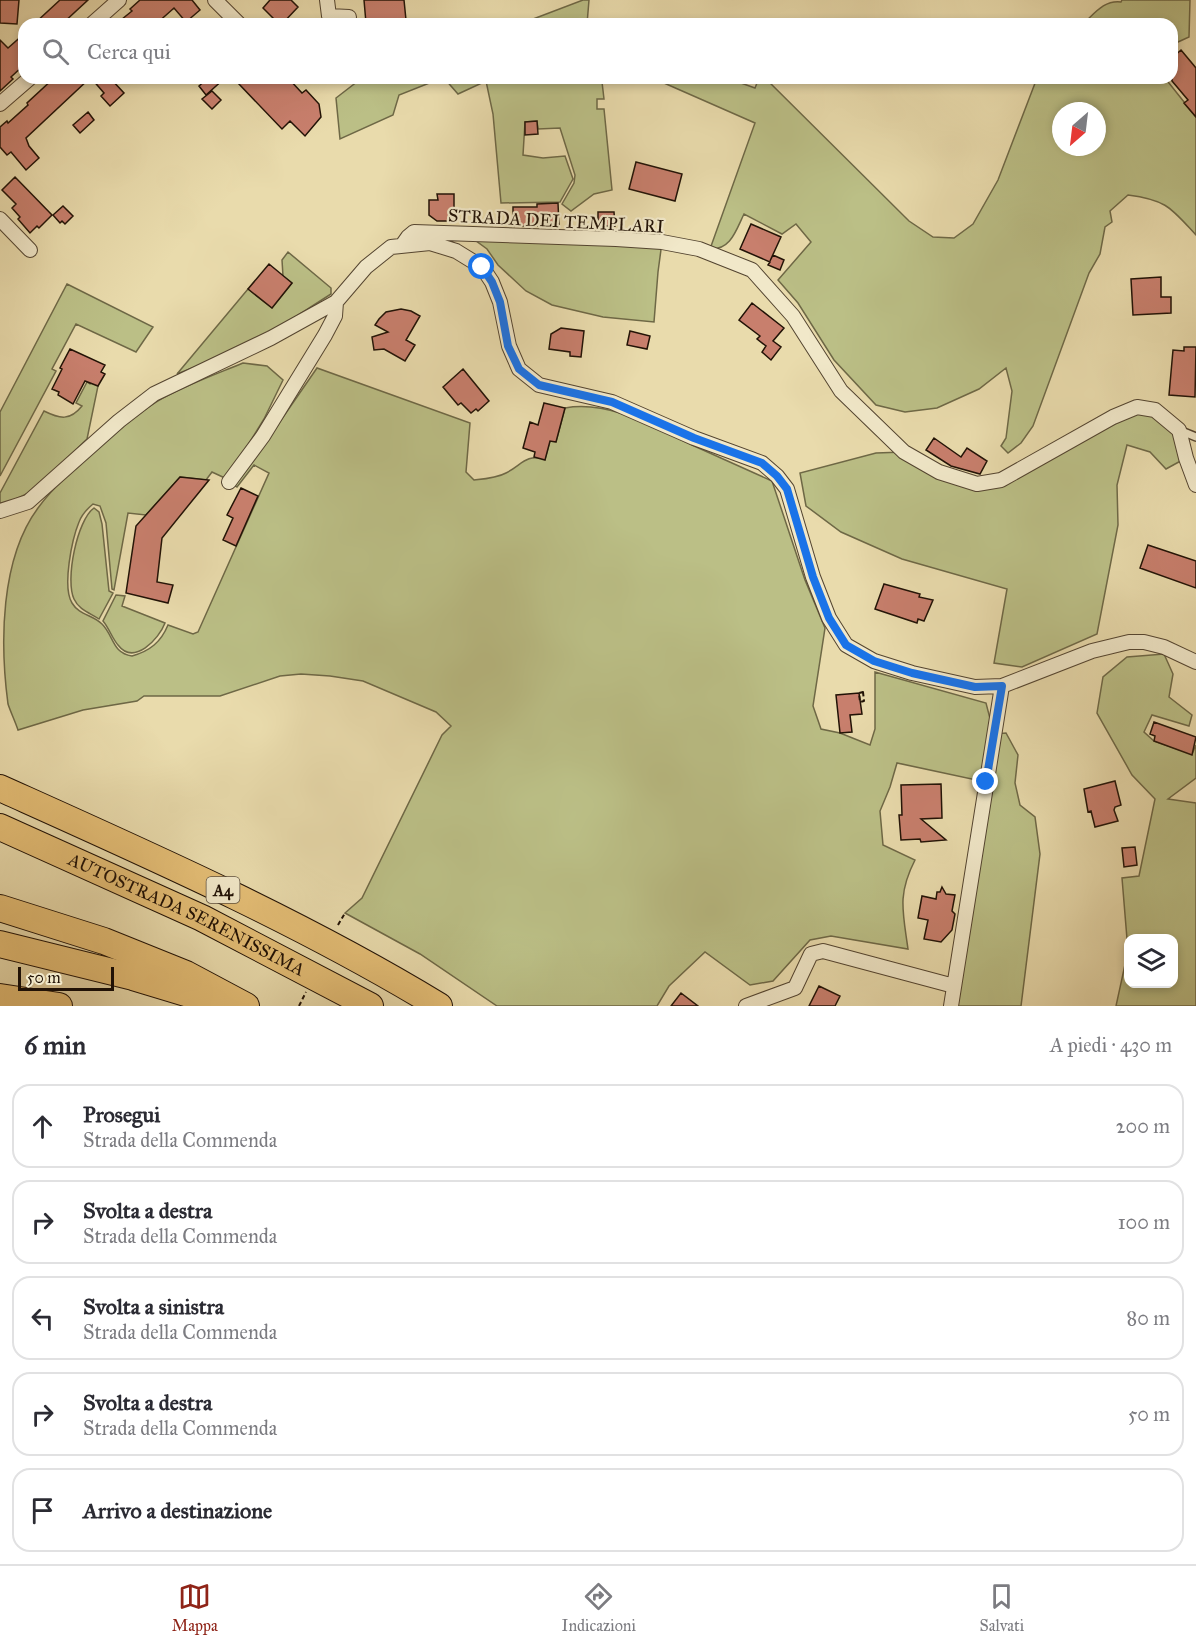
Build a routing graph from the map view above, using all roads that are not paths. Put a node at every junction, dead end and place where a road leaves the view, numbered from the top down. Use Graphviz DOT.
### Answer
graph roads {
  1 [pos="119,0"];
  2 [pos="215,0"];
  3 [pos="327,0"];
  4 [pos="349,17"];
  5 [pos="99,18"];
  6 [pos="233,18"];
  7 [pos="23,84"];
  8 [pos="0,104"];
  9 [pos="0,219"];
  10 [pos="403,244"];
  11 [pos="30,250"];
  12 [pos="336,302"];
  13 [pos="1179,430"];
  14 [pos="1196,437"];
  15 [pos="229,482"];
  16 [pos="1196,485"];
  17 [pos="0,511"];
  18 [pos="1196,662"];
  19 [pos="1002,686"];
  20 [pos="0,788"];
  21 [pos="0,827"];
  22 [pos="0,908"];
  23 [pos="0,944"];
  24 [pos="0,961"];
  25 [pos="954,986"];
  26 [pos="0,997"];
  27 [pos="59,1006"];
  28 [pos="172,1006"];
  29 [pos="230,1006"];
  30 [pos="246,1006"];
  31 [pos="370,1006"];
  32 [pos="439,1006"];
  33 [pos="746,1006"];
  34 [pos="951,1006"];
  1 -- 5 [label="street"];
  2 -- 6 [label="street"];
  3 -- 4 [label="street"];
  7 -- 8 [label="street"];
  9 -- 11 [label="street"];
  10 -- 12 [label="street, STRADA DEI TEMPLARI"];
  10 -- 13 [label="street, STRADA DEI TEMPLARI"];
  10 -- 19 [label="street"];
  12 -- 15 [label="street"];
  12 -- 17 [label="street"];
  13 -- 14 [label="lane"];
  13 -- 16 [label="street"];
  18 -- 19 [label="street"];
  19 -- 25 [label="street"];
  20 -- 32 [label="highway, AUTOSTRADA SERENISSIMA / A4"];
  21 -- 31 [label="highway, AUTOSTRADA SERENISSIMA / A4"];
  22 -- 30 [label="highway"];
  23 -- 29 [label="highway"];
  24 -- 28 [label="highway"];
  25 -- 33 [label="street"];
  25 -- 34 [label="street"];
  26 -- 27 [label="highway"];
}
